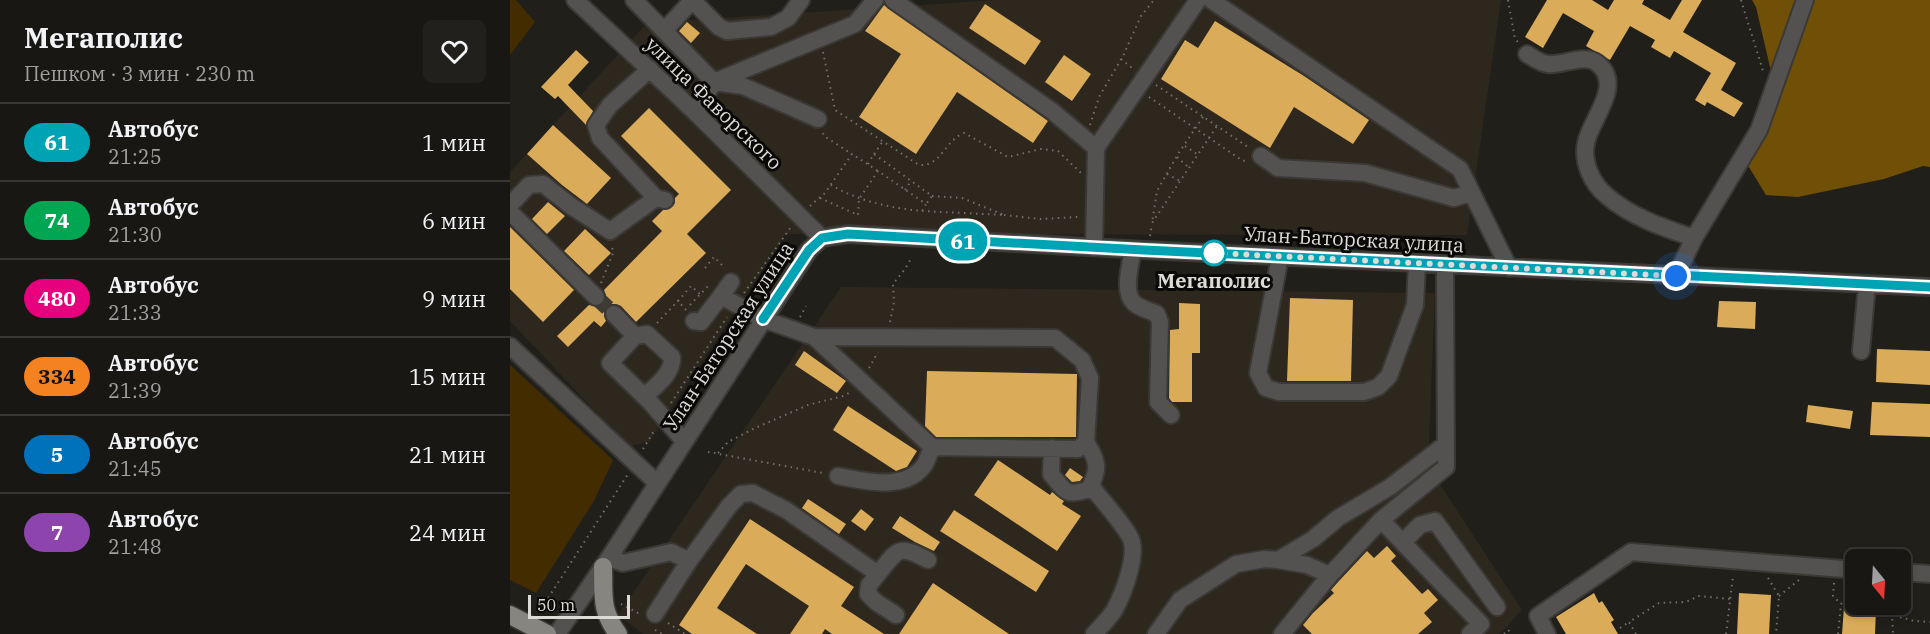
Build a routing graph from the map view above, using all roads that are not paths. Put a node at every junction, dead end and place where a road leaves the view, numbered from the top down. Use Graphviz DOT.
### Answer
graph roads {
  1 [pos="575,0"];
  2 [pos="634,0"];
  3 [pos="801,0"];
  4 [pos="875,0"];
  5 [pos="893,0"];
  6 [pos="1198,0"];
  7 [pos="1211,0"];
  8 [pos="1805,0"];
  9 [pos="664,31"];
  10 [pos="1527,54"];
  11 [pos="650,69"];
  12 [pos="714,82"];
  13 [pos="695,112"];
  14 [pos="818,119"];
  15 [pos="1096,148"];
  16 [pos="1261,156"];
  17 [pos="1471,192"];
  18 [pos="510,205"];
  19 [pos="510,212"];
  20 [pos="822,238"];
  21 [pos="1694,238"];
  22 [pos="1094,248"];
  23 [pos="1133,250"];
  24 [pos="1280,257"];
  25 [pos="1417,263"];
  26 [pos="1444,265"];
  27 [pos="1509,268"];
  28 [pos="1676,276"];
  29 [pos="731,282"];
  30 [pos="1867,284"];
  31 [pos="1930,287"];
  32 [pos="595,296"];
  33 [pos="721,296"];
  34 [pos="614,314"];
  35 [pos="690,316"];
  36 [pos="763,319"];
  37 [pos="635,336"];
  38 [pos="814,337"];
  39 [pos="510,346"];
  40 [pos="1862,351"];
  41 [pos="645,396"];
  42 [pos="1171,415"];
  43 [pos="684,441"];
  44 [pos="1086,442"];
  45 [pos="1446,444"];
  46 [pos="932,447"];
  47 [pos="1052,448"];
  48 [pos="838,476"];
  49 [pos="657,483"];
  50 [pos="1091,486"];
  51 [pos="1381,520"];
  52 [pos="1403,542"];
  53 [pos="928,560"];
  54 [pos="1278,560"];
  55 [pos="689,561"];
  56 [pos="606,562"];
  57 [pos="1845,569"];
  58 [pos="1911,573"];
  59 [pos="878,574"];
  60 [pos="1930,574"];
  61 [pos="1330,575"];
  62 [pos="1497,607"];
  63 [pos="647,614"];
  64 [pos="510,615"];
  65 [pos="896,615"];
  66 [pos="547,634"];
  67 [pos="557,634"];
  68 [pos="618,634"];
  69 [pos="1094,634"];
  70 [pos="1156,634"];
  71 [pos="1282,634"];
  72 [pos="1470,634"];
  73 [pos="1547,634"];
  1 -- 11 [label="street, улица Фаворского"];
  2 -- 9 [label="street"];
  3 -- 9 [label="street"];
  4 -- 12 [label="street"];
  5 -- 15 [label="street"];
  6 -- 15 [label="street"];
  7 -- 17 [label="street"];
  8 -- 21 [label="street"];
  9 -- 12 [label="street"];
  10 -- 21 [label="street"];
  11 -- 13 [label="street, улица Фаворского"];
  11 -- 18 [label="street"];
  12 -- 13 [label="street"];
  12 -- 14 [label="street"];
  13 -- 20 [label="street, улица Фаворского"];
  15 -- 22 [label="street"];
  16 -- 17 [label="street"];
  17 -- 27 [label="street"];
  19 -- 32 [label="street"];
  20 -- 22 [label="street, Улан-Баторская улица"];
  20 -- 36 [label="street, Улан-Баторская улица"];
  21 -- 28 [label="street"];
  22 -- 23 [label="street, Улан-Баторская улица"];
  23 -- 24 [label="street, Улан-Баторская улица"];
  23 -- 42 [label="street"];
  24 -- 25 [label="street, Улан-Баторская улица"];
  24 -- 25 [label="street"];
  25 -- 26 [label="street, Улан-Баторская улица"];
  26 -- 27 [label="street, Улан-Баторская улица"];
  26 -- 45 [label="street"];
  27 -- 28 [label="street, Улан-Баторская улица"];
  28 -- 30 [label="street, Улан-Баторская улица"];
  29 -- 33 [label="street"];
  30 -- 31 [label="street, Улан-Баторская улица"];
  30 -- 40 [label="street"];
  33 -- 35 [label="street"];
  33 -- 36 [label="street"];
  34 -- 37 [label="street"];
  36 -- 38 [label="street"];
  36 -- 43 [label="street, Улан-Баторская улица"];
  37 -- 41 [label="street"];
  37 -- 41 [label="street"];
  38 -- 44 [label="street"];
  38 -- 46 [label="street"];
  39 -- 49 [label="street"];
  41 -- 43 [label="street"];
  43 -- 49 [label="street, Улан-Баторская улица"];
  44 -- 47 [label="street"];
  44 -- 50 [label="street"];
  45 -- 51 [label="street"];
  45 -- 54 [label="street"];
  46 -- 47 [label="street"];
  46 -- 48 [label="street"];
  47 -- 50 [label="street"];
  49 -- 56 [label="street, Улан-Баторская улица"];
  50 -- 69 [label="street"];
  51 -- 52 [label="street"];
  51 -- 61 [label="street"];
  52 -- 62 [label="street"];
  52 -- 72 [label="street"];
  53 -- 59 [label="street"];
  54 -- 61 [label="street"];
  54 -- 70 [label="street"];
  55 -- 56 [label="street"];
  55 -- 59 [label="street"];
  55 -- 63 [label="street"];
  56 -- 67 [label="street, Улан-Баторская улица"];
  56 -- 68 [label="main road"];
  57 -- 73 [label="street"];
  58 -- 60 [label="street"];
  59 -- 65 [label="street"];
  61 -- 71 [label="street"];
  64 -- 66 [label="main road"];
}
